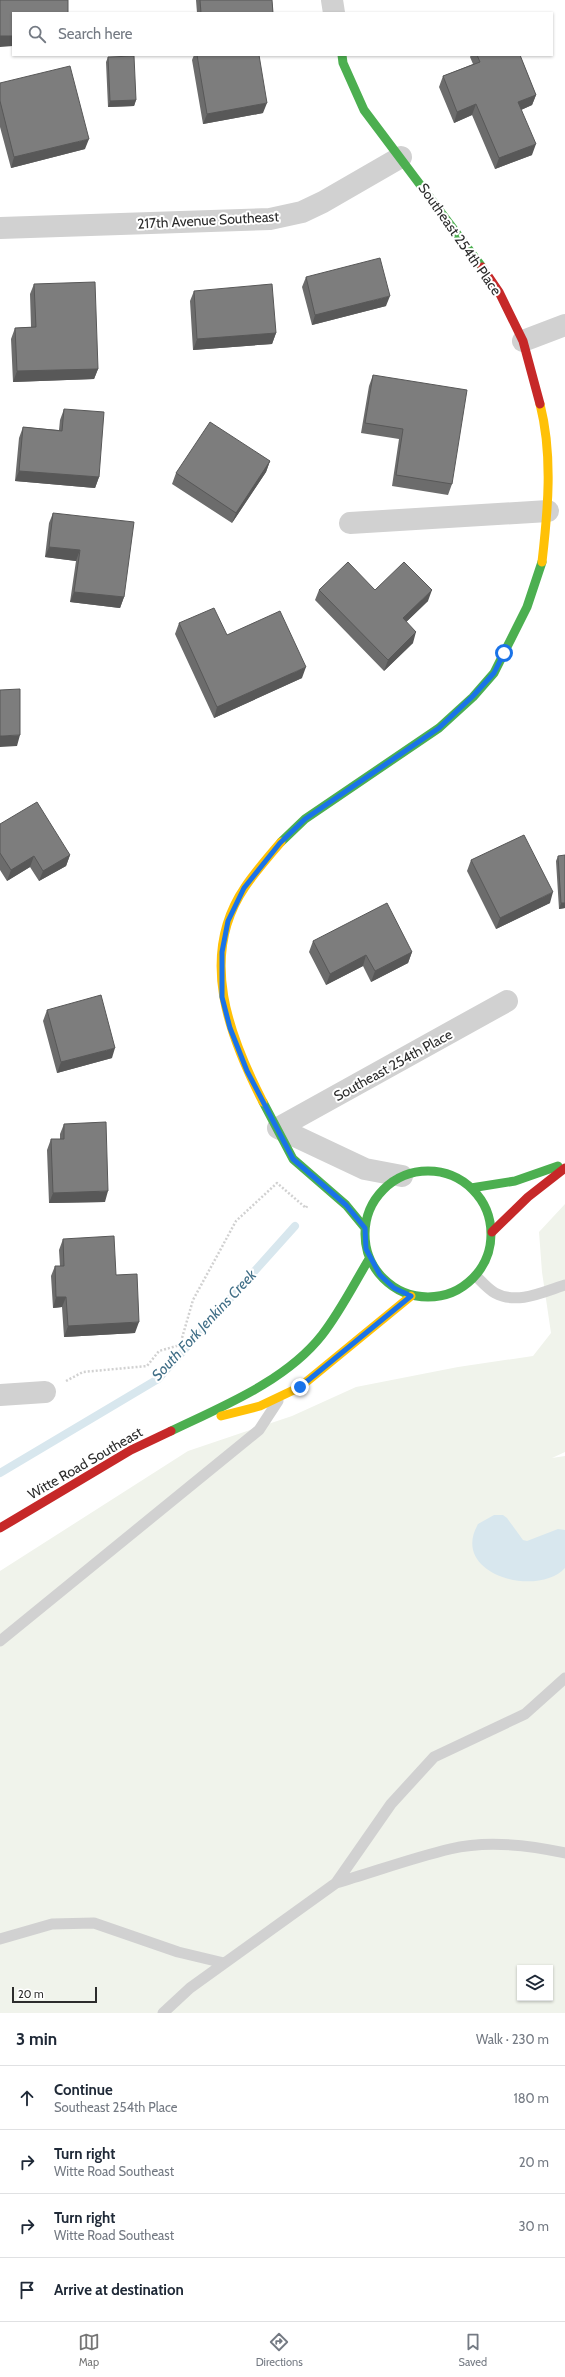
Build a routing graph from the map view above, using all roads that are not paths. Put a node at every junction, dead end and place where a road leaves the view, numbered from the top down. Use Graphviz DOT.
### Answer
graph roads {
  1 [pos="332,0"];
  2 [pos="334,12"];
  3 [pos="342,56"];
  4 [pos="401,157"];
  5 [pos="0,228"];
  6 [pos="565,325"];
  7 [pos="523,341"];
  8 [pos="548,511"];
  9 [pos="350,523"];
  10 [pos="507,1001"];
  11 [pos="278,1128"];
  12 [pos="565,1163"];
  13 [pos="565,1168"];
  14 [pos="402,1176"];
  15 [pos="471,1188"];
  16 [pos="365,1228"];
  17 [pos="492,1232"];
  18 [pos="369,1259"];
  19 [pos="476,1276"];
  20 [pos="565,1285"];
  21 [pos="411,1296"];
  22 [pos="45,1392"];
  23 [pos="0,1395"];
  24 [pos="280,1397"];
  25 [pos="185,1425"];
  26 [pos="0,1528"];
  27 [pos="0,1641"];
  28 [pos="565,1678"];
  29 [pos="565,1853"];
  30 [pos="336,1883"];
  31 [pos="0,1939"];
  32 [pos="224,1964"];
  33 [pos="163,2013"];
  1 -- 2 [label="street"];
  3 -- 4 [label="street, Southeast 254th Place"];
  4 -- 5 [label="street, 217th Avenue Southeast"];
  4 -- 7 [label="street, Southeast 254th Place"];
  6 -- 7 [label="street"];
  7 -- 8 [label="street, Southeast 254th Place"];
  8 -- 9 [label="street"];
  8 -- 11 [label="street, Southeast 254th Place"];
  10 -- 11 [label="street, Southeast 254th Place"];
  11 -- 14 [label="street"];
  11 -- 16 [label="street, Southeast 254th Place"];
  12 -- 15 [label="street"];
  13 -- 17 [label="street"];
  14 -- 15 [label="street"];
  14 -- 16 [label="street"];
  15 -- 17 [label="street"];
  16 -- 18 [label="street"];
  17 -- 19 [label="street"];
  18 -- 21 [label="street"];
  18 -- 25 [label="street, Witte Road Southeast"];
  19 -- 20 [label="lane"];
  19 -- 21 [label="street"];
  21 -- 24 [label="street, Witte Road Southeast"];
  22 -- 23 [label="street"];
  24 -- 25 [label="street, Witte Road Southeast"];
  24 -- 27 [label="lane"];
  25 -- 26 [label="street, Witte Road Southeast"];
  28 -- 30 [label="lane"];
  29 -- 30 [label="lane"];
  30 -- 32 [label="lane"];
  31 -- 32 [label="lane"];
  32 -- 33 [label="lane"];
}
